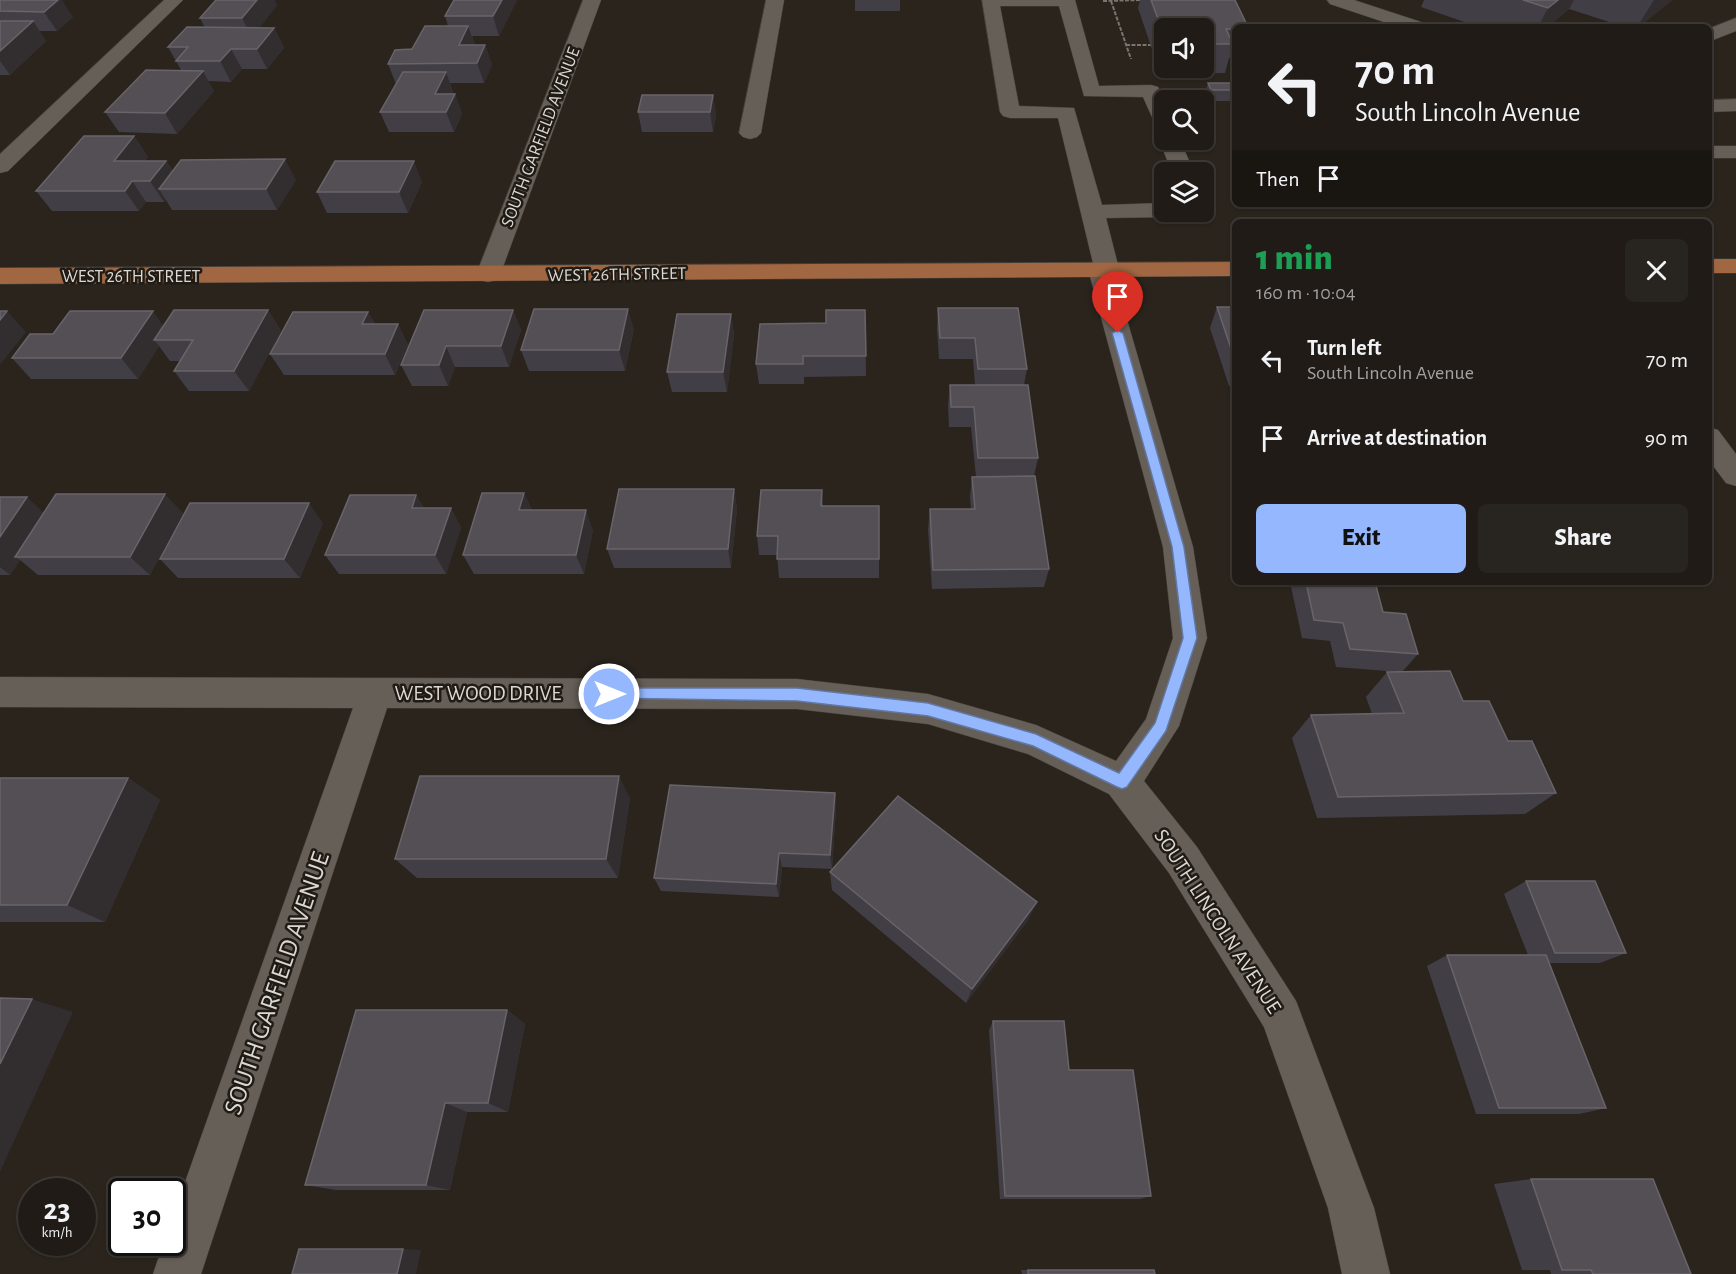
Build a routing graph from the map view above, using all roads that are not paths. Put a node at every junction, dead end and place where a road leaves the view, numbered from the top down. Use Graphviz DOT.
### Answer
graph roads {
  1 [pos="174,0"];
  2 [pos="592,0"];
  3 [pos="775,0"];
  4 [pos="1336,0"];
  5 [pos="1066,1"];
  6 [pos="1408,24"];
  7 [pos="1736,24"];
  8 [pos="1712,34"];
  9 [pos="1154,99"];
  10 [pos="1736,105"];
  11 [pos="1712,106"];
  12 [pos="750,133"];
  13 [pos="1712,152"];
  14 [pos="1736,152"];
  15 [pos="0,166"];
  16 [pos="1154,210"];
  17 [pos="1092,212"];
  18 [pos="1712,266"];
  19 [pos="1736,266"];
  20 [pos="1103,269"];
  21 [pos="1232,269"];
  22 [pos="488,275"];
  23 [pos="0,276"];
  24 [pos="1712,442"];
  25 [pos="1736,475"];
  26 [pos="0,692"];
  27 [pos="375,693"];
  28 [pos="1122,782"];
  29 [pos="177,1274"];
  30 [pos="1365,1274"];
  1 -- 15 [label="street"];
  2 -- 22 [label="street, SOUTH GARFIELD AVENUE"];
  3 -- 12 [label="street"];
  4 -- 6 [label="street"];
  5 -- 9 [label="street"];
  5 -- 17 [label="street"];
  7 -- 8 [label="street"];
  10 -- 11 [label="street"];
  13 -- 14 [label="street"];
  16 -- 17 [label="street"];
  17 -- 20 [label="street"];
  18 -- 19 [label="main road"];
  20 -- 21 [label="main road, WEST 26TH STREET"];
  20 -- 22 [label="main road, WEST 26TH STREET"];
  20 -- 28 [label="street"];
  22 -- 23 [label="main road, WEST 26TH STREET"];
  24 -- 25 [label="street"];
  26 -- 27 [label="street, WEST WOOD DRIVE"];
  27 -- 28 [label="street, WEST WOOD DRIVE"];
  27 -- 29 [label="street, SOUTH GARFIELD AVENUE"];
  28 -- 30 [label="street, SOUTH LINCOLN AVENUE"];
}
